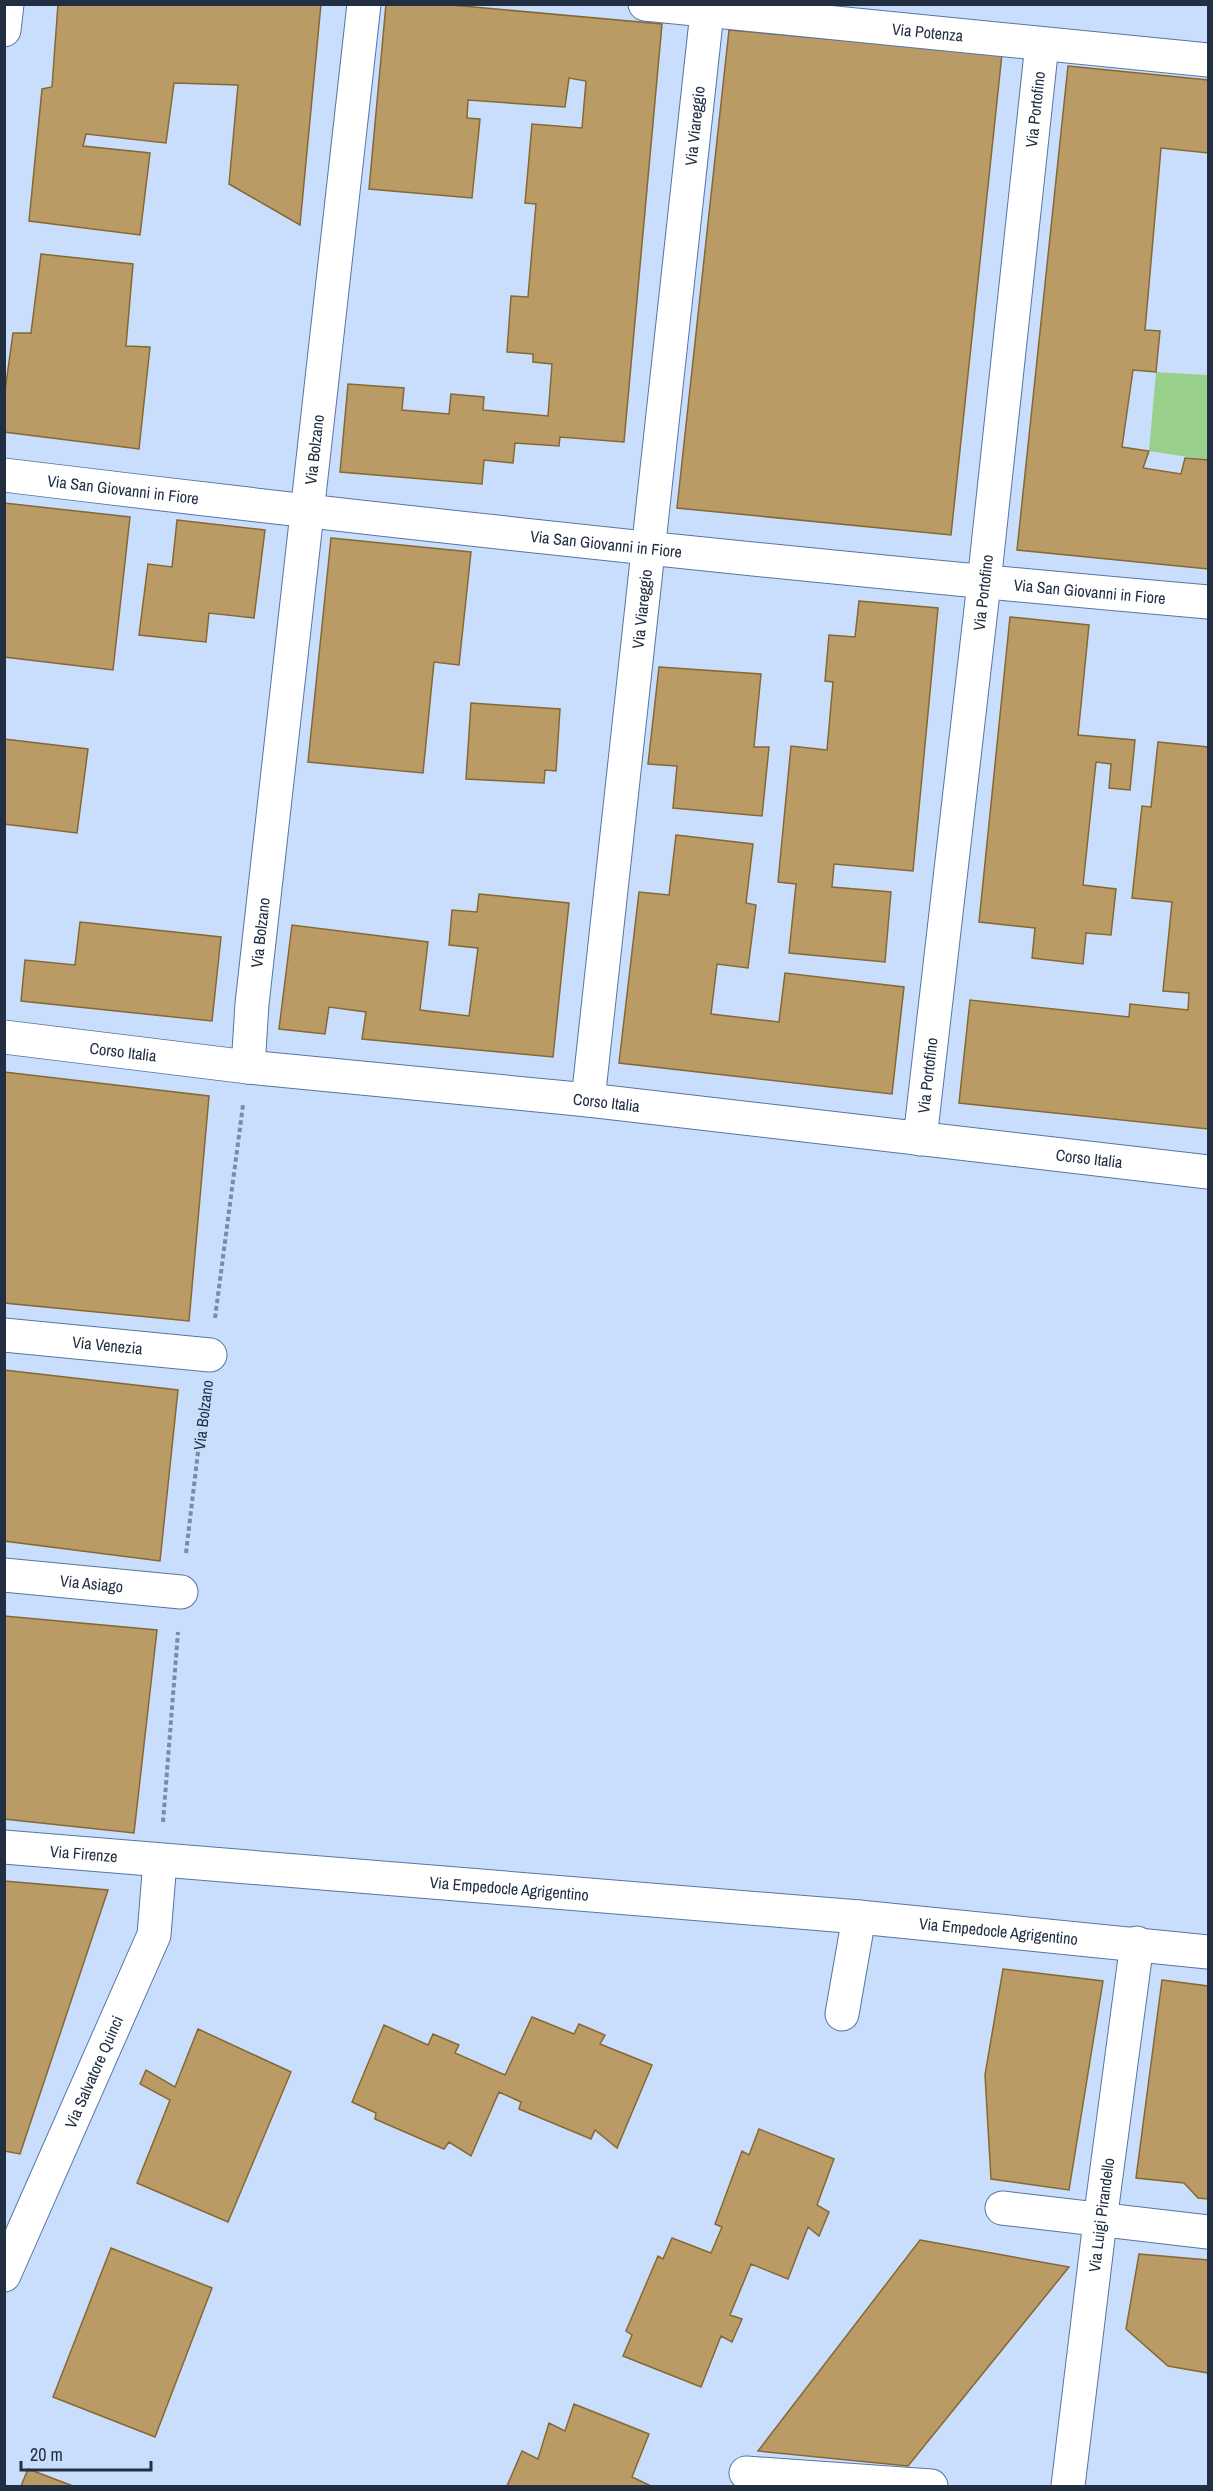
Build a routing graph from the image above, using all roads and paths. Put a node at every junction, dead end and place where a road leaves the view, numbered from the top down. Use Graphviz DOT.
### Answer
graph roads {
  1 [pos="7,4"];
  2 [pos="364,4"];
  3 [pos="645,4"];
  4 [pos="748,10"];
  5 [pos="707,12"];
  6 [pos="4,30"];
  7 [pos="1042,44"];
  8 [pos="1209,60"];
  9 [pos="4,475"];
  10 [pos="308,512"];
  11 [pos="649,547"];
  12 [pos="984,583"];
  13 [pos="1209,602"];
  14 [pos="4,1037"];
  15 [pos="248,1067"];
  16 [pos="588,1100"];
  17 [pos="920,1139"];
  18 [pos="1209,1172"];
  19 [pos="4,1335"];
  20 [pos="210,1355"];
  21 [pos="4,1575"];
  22 [pos="181,1592"];
  23 [pos="4,1847"];
  24 [pos="160,1861"];
  25 [pos="859,1917"];
  26 [pos="1137,1943"];
  27 [pos="1209,1952"];
  28 [pos="842,2014"];
  29 [pos="1002,2208"];
  30 [pos="1100,2221"];
  31 [pos="1209,2232"];
  32 [pos="4,2275"];
  33 [pos="746,2473"];
  34 [pos="931,2487"];
  35 [pos="1068,2487"];
  1 -- 6 [label="street"];
  2 -- 10 [label="street, Via Bolzano"];
  3 -- 5 [label="street, Via Potenza"];
  4 -- 5 [label="street, Via Potenza"];
  4 -- 7 [label="street, Via Potenza"];
  5 -- 11 [label="street, Via Viareggio"];
  7 -- 8 [label="street, Via Potenza"];
  7 -- 12 [label="street, Via Portofino"];
  9 -- 10 [label="street, Via San Giovanni in Fiore"];
  10 -- 11 [label="street, Via San Giovanni in Fiore"];
  10 -- 15 [label="street, Via Bolzano"];
  11 -- 12 [label="street, Via San Giovanni in Fiore"];
  11 -- 16 [label="street, Via Viareggio"];
  12 -- 13 [label="street, Via San Giovanni in Fiore"];
  12 -- 17 [label="street, Via Portofino"];
  14 -- 15 [label="street, Corso Italia"];
  15 -- 16 [label="street, Corso Italia"];
  15 -- 20 [label="path, Via Bolzano"];
  16 -- 17 [label="street, Corso Italia"];
  17 -- 18 [label="street, Corso Italia"];
  19 -- 20 [label="street, Via Venezia"];
  20 -- 22 [label="path, Via Bolzano"];
  21 -- 22 [label="street, Via Asiago"];
  22 -- 24 [label="path, Via Bolzano"];
  23 -- 24 [label="street, Via Firenze"];
  24 -- 25 [label="street, Via Empedocle Agrigentino"];
  24 -- 32 [label="street, Via Salvatore Quinci"];
  25 -- 26 [label="street, Via Empedocle Agrigentino"];
  25 -- 28 [label="street"];
  26 -- 27 [label="street, Via Empedocle Agrigentino"];
  26 -- 30 [label="street, Via Luigi Pirandello"];
  29 -- 30 [label="street"];
  30 -- 31 [label="street"];
  30 -- 35 [label="street, Via Luigi Pirandello"];
  33 -- 34 [label="street"];
}
